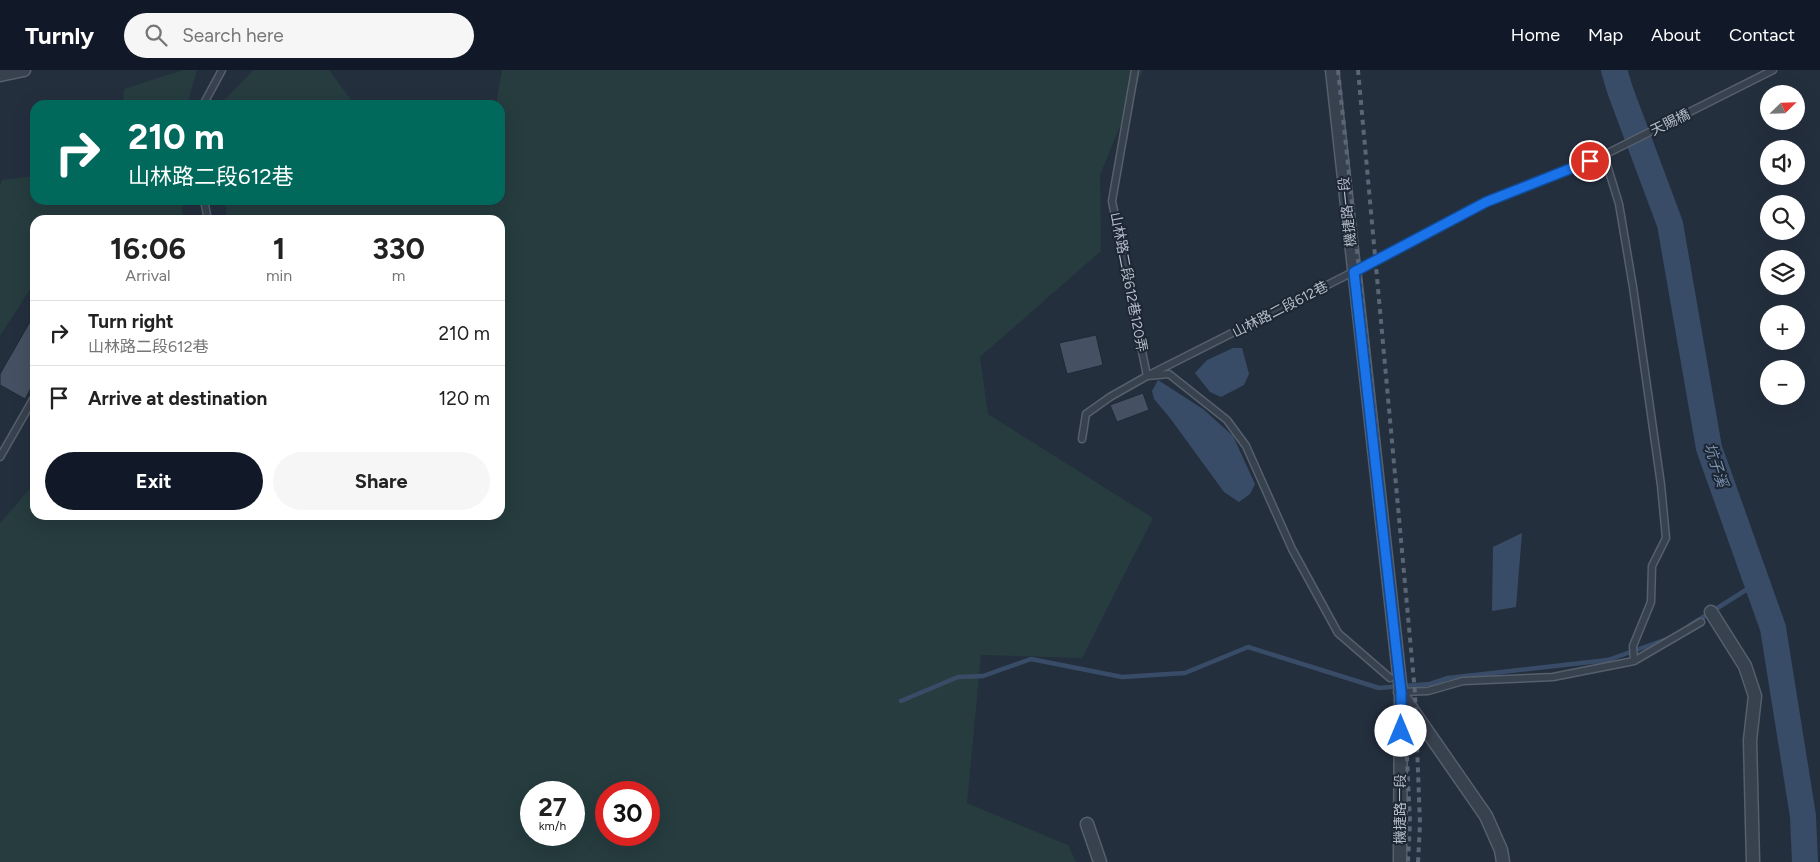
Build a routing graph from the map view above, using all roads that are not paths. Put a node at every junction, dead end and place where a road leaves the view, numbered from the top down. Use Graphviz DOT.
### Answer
graph roads {
  1 [pos="24,70"];
  2 [pos="222,70"];
  3 [pos="1135,70"];
  4 [pos="1332,70"];
  5 [pos="1773,70"];
  6 [pos="0,75"];
  7 [pos="206,100"];
  8 [pos="1604,155"];
  9 [pos="1354,272"];
  10 [pos="1147,376"];
  11 [pos="30,405"];
  12 [pos="1082,439"];
  13 [pos="0,457"];
  14 [pos="1711,612"];
  15 [pos="1701,622"];
  16 [pos="1634,661"];
  17 [pos="1394,677"];
  18 [pos="1400,692"];
  19 [pos="1087,824"];
  20 [pos="1100,862"];
  21 [pos="1400,862"];
  22 [pos="1503,862"];
  23 [pos="1753,862"];
  1 -- 6 [label="street"];
  2 -- 7 [label="lane"];
  3 -- 10 [label="lane, 山林路二段612巷120弄"];
  4 -- 9 [label="street, 機捷路一段"];
  5 -- 8 [label="lane, 天賜橋"];
  8 -- 9 [label="lane, 山林路二段612巷"];
  8 -- 16 [label="lane"];
  9 -- 10 [label="lane, 山林路二段612巷"];
  9 -- 17 [label="street, 機捷路一段"];
  10 -- 12 [label="lane, 山林路二段612巷"];
  10 -- 17 [label="lane"];
  11 -- 13 [label="lane"];
  14 -- 23 [label="street"];
  15 -- 16 [label="lane"];
  16 -- 18 [label="lane"];
  17 -- 18 [label="street, 機捷路一段"];
  18 -- 21 [label="street, 機捷路一段"];
  18 -- 22 [label="street"];
  19 -- 20 [label="street"];
}
